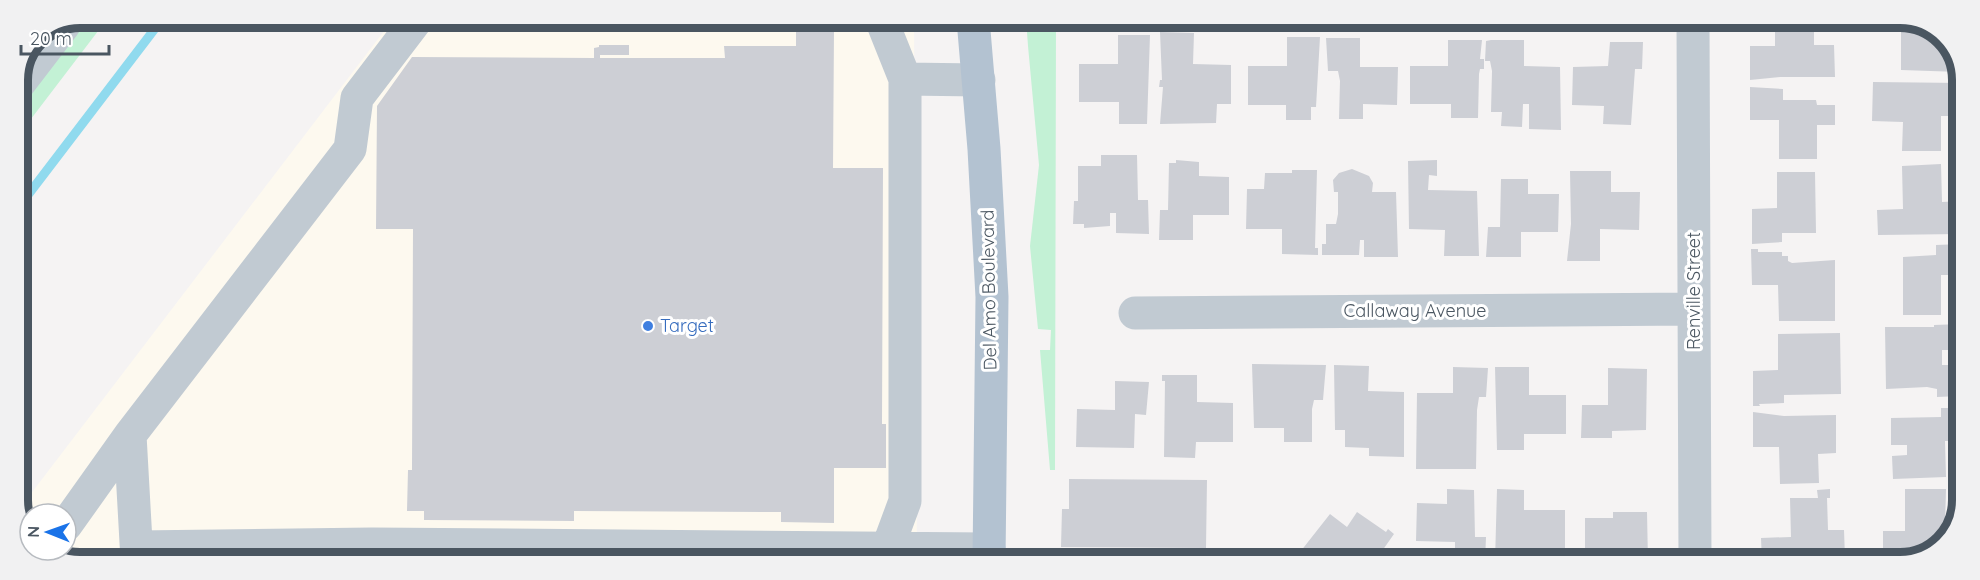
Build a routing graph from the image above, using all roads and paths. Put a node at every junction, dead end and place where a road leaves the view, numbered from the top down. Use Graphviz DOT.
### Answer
graph roads {
  1 [pos="410,28"];
  2 [pos="885,28"];
  3 [pos="974,28"];
  4 [pos="1693,28"];
  5 [pos="57,34"];
  6 [pos="30,69"];
  7 [pos="905,79"];
  8 [pos="979,80"];
  9 [pos="1694,309"];
  10 [pos="1135,313"];
  11 [pos="129,435"];
  12 [pos="78,508"];
  13 [pos="888,547"];
  14 [pos="137,552"];
  15 [pos="580,552"];
  16 [pos="951,552"];
  17 [pos="989,552"];
  18 [pos="1695,552"];
  1 -- 11 [label="street"];
  2 -- 7 [label="street"];
  3 -- 8 [label="main road, Del Amo Boulevard"];
  4 -- 9 [label="street, Renville Street"];
  5 -- 6 [label="street"];
  7 -- 8 [label="street"];
  7 -- 13 [label="street"];
  8 -- 17 [label="main road, Del Amo Boulevard"];
  9 -- 10 [label="street, Callaway Avenue"];
  9 -- 18 [label="street, Renville Street"];
  11 -- 12 [label="street"];
  11 -- 14 [label="street"];
  13 -- 15 [label="street"];
  13 -- 16 [label="street"];
}
